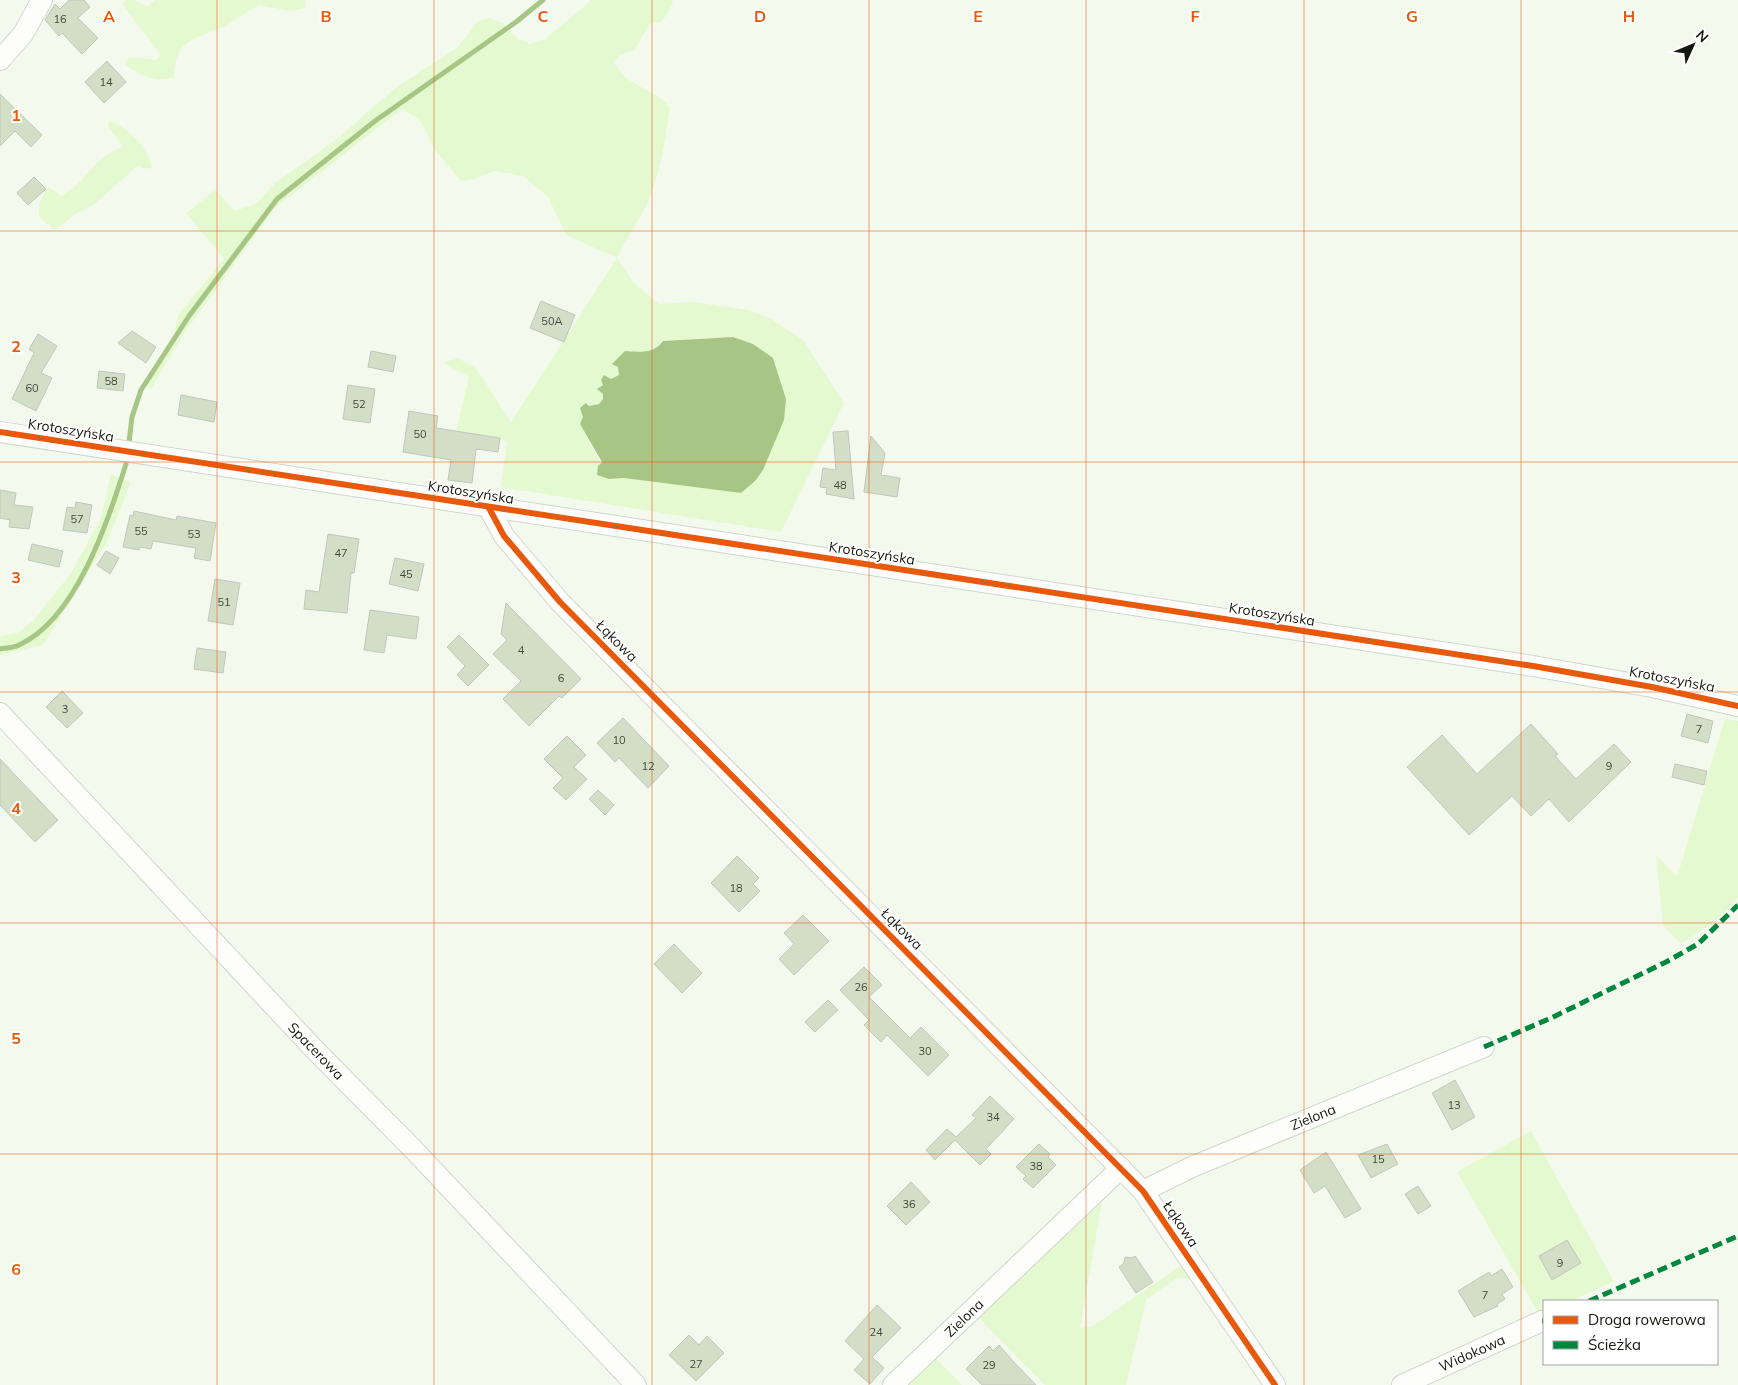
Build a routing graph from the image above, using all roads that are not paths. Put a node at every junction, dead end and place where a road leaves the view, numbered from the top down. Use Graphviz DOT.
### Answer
graph roads {
  1 [pos="42,0"];
  2 [pos="0,60"];
  3 [pos="0,432"];
  4 [pos="489,508"];
  5 [pos="1738,706"];
  6 [pos="0,712"];
  7 [pos="1484,1047"];
  8 [pos="1121,1168"];
  9 [pos="1143,1191"];
  10 [pos="1542,1321"];
  11 [pos="636,1385"];
  12 [pos="893,1385"];
  13 [pos="1275,1385"];
  14 [pos="1402,1385"];
  1 -- 2 [label="street"];
  3 -- 4 [label="street, Krotoszyńska"];
  4 -- 5 [label="street, Krotoszyńska"];
  4 -- 8 [label="street, Łąkowa"];
  6 -- 11 [label="street, Spacerowa"];
  7 -- 9 [label="street, Zielona"];
  8 -- 9 [label="street, Łąkowa"];
  8 -- 12 [label="street, Zielona"];
  9 -- 13 [label="street, Łąkowa"];
  10 -- 14 [label="street, Widokowa"];
}
